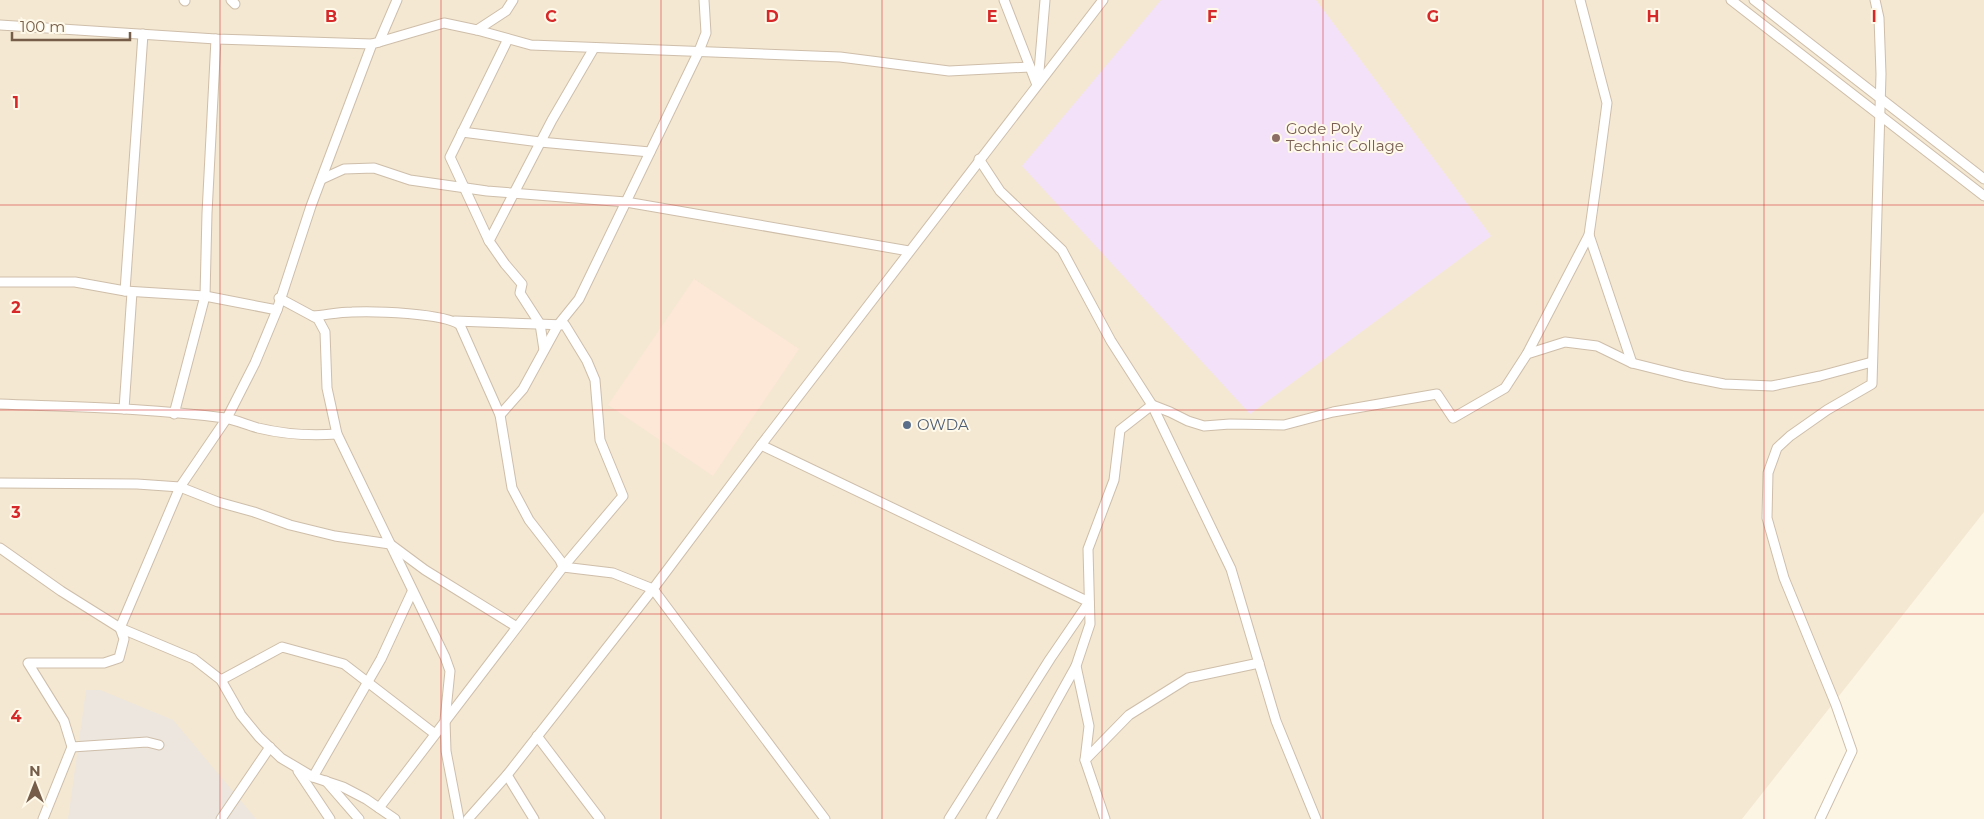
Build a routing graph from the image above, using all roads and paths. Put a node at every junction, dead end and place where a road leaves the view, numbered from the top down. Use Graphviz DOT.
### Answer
graph roads {
  1 [pos="397,0"];
  2 [pos="513,0"];
  3 [pos="704,0"];
  4 [pos="1004,0"];
  5 [pos="1046,0"];
  6 [pos="1103,0"];
  7 [pos="1580,0"];
  8 [pos="1731,0"];
  9 [pos="1754,0"];
  10 [pos="1875,0"];
  11 [pos="0,25"];
  12 [pos="477,30"];
  13 [pos="142,34"];
  14 [pos="508,38"];
  15 [pos="216,39"];
  16 [pos="375,43"];
  17 [pos="594,48"];
  18 [pos="699,51"];
  19 [pos="1030,67"];
  20 [pos="1037,85"];
  21 [pos="1881,99"];
  22 [pos="1881,116"];
  23 [pos="462,132"];
  24 [pos="540,142"];
  25 [pos="650,152"];
  26 [pos="979,159"];
  27 [pos="322,179"];
  28 [pos="1984,179"];
  29 [pos="465,188"];
  30 [pos="514,193"];
  31 [pos="1984,196"];
  32 [pos="626,202"];
  33 [pos="1589,234"];
  34 [pos="489,241"];
  35 [pos="909,251"];
  36 [pos="0,282"];
  37 [pos="128,292"];
  38 [pos="205,296"];
  39 [pos="280,298"];
  40 [pos="277,310"];
  41 [pos="313,316"];
  42 [pos="454,321"];
  43 [pos="540,324"];
  44 [pos="558,325"];
  45 [pos="544,350"];
  46 [pos="1527,354"];
  47 [pos="1872,362"];
  48 [pos="1632,363"];
  49 [pos="0,404"];
  50 [pos="1152,405"];
  51 [pos="124,410"];
  52 [pos="174,414"];
  53 [pos="500,415"];
  54 [pos="226,418"];
  55 [pos="337,434"];
  56 [pos="761,445"];
  57 [pos="0,483"];
  58 [pos="180,487"];
  59 [pos="390,544"];
  60 [pos="0,548"];
  61 [pos="563,567"];
  62 [pos="653,589"];
  63 [pos="412,592"];
  64 [pos="1089,602"];
  65 [pos="517,627"];
  66 [pos="120,628"];
  67 [pos="1259,663"];
  68 [pos="1076,666"];
  69 [pos="221,680"];
  70 [pos="368,682"];
  71 [pos="445,720"];
  72 [pos="435,734"];
  73 [pos="537,736"];
  74 [pos="159,745"];
  75 [pos="72,746"];
  76 [pos="270,747"];
  77 [pos="1085,760"];
  78 [pos="297,768"];
  79 [pos="507,775"];
  80 [pos="313,777"];
  81 [pos="326,781"];
  82 [pos="379,808"];
  83 [pos="43,819"];
  84 [pos="222,819"];
  85 [pos="330,819"];
  86 [pos="359,819"];
  87 [pos="395,819"];
  88 [pos="459,819"];
  89 [pos="468,819"];
  90 [pos="534,819"];
  91 [pos="600,819"];
  92 [pos="825,819"];
  93 [pos="949,819"];
  94 [pos="991,819"];
  95 [pos="1105,819"];
  96 [pos="1316,819"];
  97 [pos="1820,819"];
  1 -- 16 [label="street"];
  2 -- 12 [label="street"];
  3 -- 18 [label="street"];
  4 -- 19 [label="street"];
  5 -- 20 [label="street"];
  6 -- 20 [label="street"];
  7 -- 33 [label="street"];
  8 -- 22 [label="street"];
  9 -- 21 [label="street"];
  10 -- 21 [label="street"];
  11 -- 13 [label="street"];
  12 -- 14 [label="street"];
  12 -- 16 [label="street"];
  13 -- 15 [label="street"];
  13 -- 37 [label="street"];
  14 -- 17 [label="street"];
  14 -- 23 [label="street"];
  15 -- 16 [label="street"];
  15 -- 38 [label="street"];
  16 -- 27 [label="street"];
  17 -- 18 [label="street"];
  17 -- 24 [label="street"];
  18 -- 19 [label="street"];
  18 -- 25 [label="street"];
  19 -- 20 [label="street"];
  20 -- 26 [label="street"];
  21 -- 22 [label="street"];
  21 -- 28 [label="street"];
  22 -- 31 [label="street"];
  22 -- 47 [label="street"];
  23 -- 24 [label="street"];
  23 -- 29 [label="street"];
  24 -- 25 [label="street"];
  24 -- 30 [label="street"];
  25 -- 32 [label="street"];
  26 -- 35 [label="street"];
  26 -- 50 [label="street"];
  27 -- 29 [label="street"];
  27 -- 39 [label="street"];
  29 -- 30 [label="street"];
  29 -- 34 [label="street"];
  30 -- 32 [label="street"];
  30 -- 34 [label="street"];
  32 -- 35 [label="street"];
  32 -- 44 [label="street"];
  33 -- 46 [label="street"];
  33 -- 48 [label="street"];
  34 -- 43 [label="street"];
  35 -- 56 [label="street"];
  36 -- 37 [label="street"];
  37 -- 38 [label="street"];
  37 -- 51 [label="street"];
  38 -- 40 [label="street"];
  38 -- 52 [label="street"];
  39 -- 40 [label="street"];
  39 -- 41 [label="street"];
  40 -- 54 [label="street"];
  41 -- 42 [label="street"];
  41 -- 55 [label="street"];
  42 -- 43 [label="street"];
  42 -- 53 [label="street"];
  43 -- 44 [label="street"];
  43 -- 45 [label="street"];
  44 -- 45 [label="street"];
  44 -- 61 [label="street"];
  45 -- 53 [label="street"];
  46 -- 48 [label="street"];
  46 -- 50 [label="street"];
  47 -- 48 [label="street"];
  47 -- 97 [label="street"];
  49 -- 51 [label="street"];
  50 -- 64 [label="street"];
  50 -- 67 [label="street"];
  51 -- 52 [label="street"];
  52 -- 54 [label="street"];
  53 -- 61 [label="street"];
  54 -- 55 [label="street"];
  54 -- 58 [label="street"];
  55 -- 59 [label="street"];
  56 -- 62 [label="street"];
  56 -- 64 [label="street"];
  57 -- 58 [label="street"];
  58 -- 59 [label="street"];
  58 -- 66 [label="street"];
  59 -- 63 [label="street"];
  59 -- 65 [label="street"];
  60 -- 66 [label="street"];
  61 -- 62 [label="street"];
  61 -- 65 [label="street"];
  62 -- 73 [label="street"];
  62 -- 92 [label="street"];
  63 -- 70 [label="street"];
  63 -- 71 [label="street"];
  64 -- 68 [label="street"];
  64 -- 93 [label="street"];
  65 -- 71 [label="street"];
  66 -- 69 [label="street"];
  66 -- 75 [label="street"];
  67 -- 77 [label="street"];
  67 -- 96 [label="street"];
  68 -- 77 [label="street"];
  68 -- 94 [label="street"];
  69 -- 70 [label="street"];
  69 -- 76 [label="street"];
  70 -- 72 [label="street"];
  70 -- 80 [label="street"];
  71 -- 72 [label="street"];
  71 -- 88 [label="street"];
  72 -- 82 [label="street"];
  73 -- 79 [label="street"];
  73 -- 91 [label="street"];
  74 -- 75 [label="street"];
  75 -- 83 [label="street"];
  76 -- 78 [label="street"];
  76 -- 84 [label="street"];
  77 -- 95 [label="street"];
  78 -- 80 [label="street"];
  78 -- 85 [label="street"];
  79 -- 89 [label="street"];
  79 -- 90 [label="street"];
  80 -- 81 [label="street"];
  81 -- 82 [label="street"];
  81 -- 86 [label="street"];
  82 -- 87 [label="street"];
}
